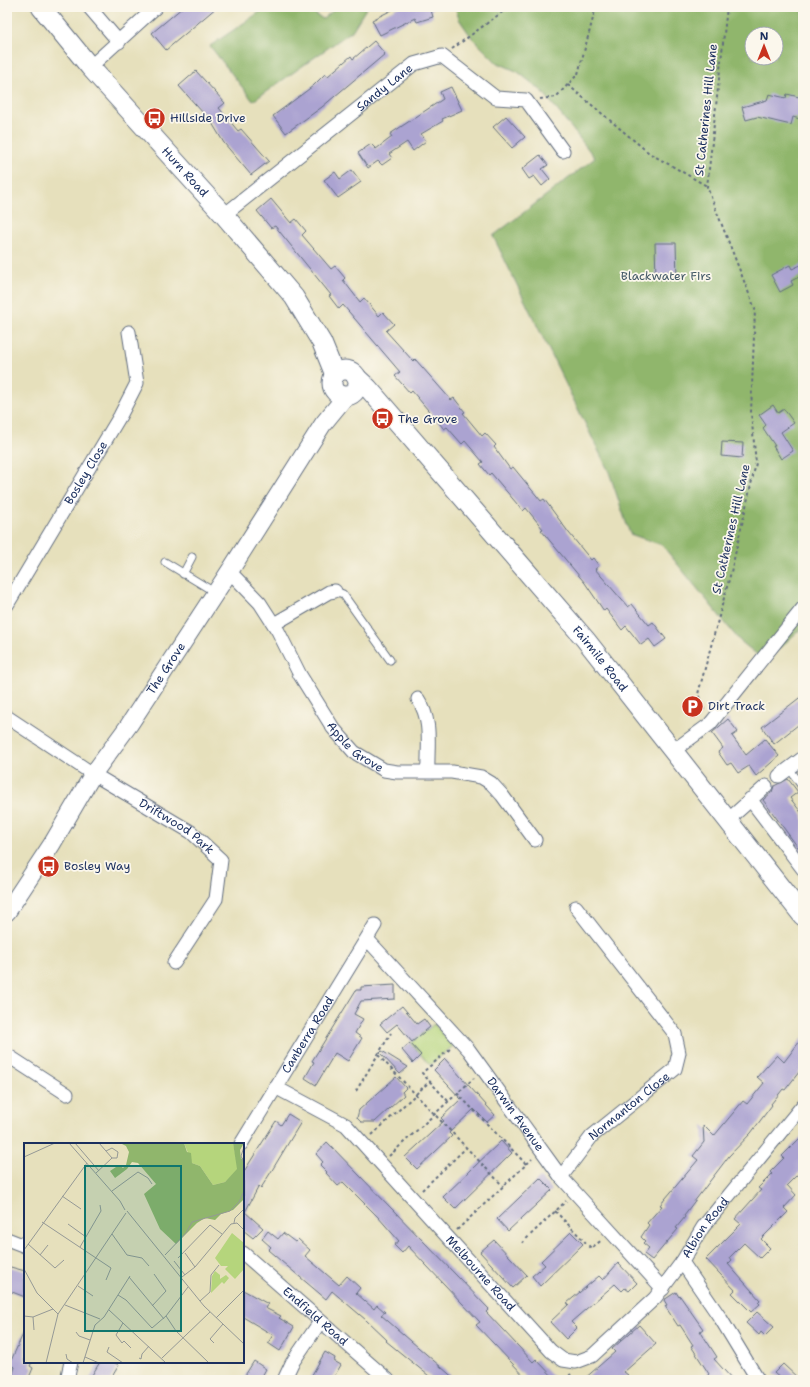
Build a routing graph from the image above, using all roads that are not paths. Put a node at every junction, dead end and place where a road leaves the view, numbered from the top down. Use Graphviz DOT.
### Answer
graph roads {
  1 [pos="42,7"];
  2 [pos="88,7"];
  3 [pos="156,7"];
  4 [pos="119,42"];
  5 [pos="90,67"];
  6 [pos="563,151"];
  7 [pos="224,215"];
  8 [pos="129,332"];
  9 [pos="345,384"];
  10 [pos="192,557"];
  11 [pos="164,562"];
  12 [pos="229,571"];
  13 [pos="183,574"];
  14 [pos="335,591"];
  15 [pos="216,593"];
  16 [pos="8,599"];
  17 [pos="803,608"];
  18 [pos="274,624"];
  19 [pos="390,660"];
  20 [pos="418,699"];
  21 [pos="7,717"];
  22 [pos="673,751"];
  23 [pos="803,758"];
  24 [pos="428,772"];
  25 [pos="784,772"];
  26 [pos="92,774"];
  27 [pos="766,786"];
  28 [pos="803,788"];
  29 [pos="750,799"];
  30 [pos="728,820"];
  31 [pos="535,840"];
  32 [pos="803,869"];
  33 [pos="8,907"];
  34 [pos="576,907"];
  35 [pos="803,916"];
  36 [pos="375,925"];
  37 [pos="367,939"];
  38 [pos="174,963"];
  39 [pos="7,1055"];
  40 [pos="275,1087"];
  41 [pos="67,1094"];
  42 [pos="803,1105"];
  43 [pos="241,1143"];
  44 [pos="562,1177"];
  45 [pos="7,1239"];
  46 [pos="24,1246"];
  47 [pos="244,1254"];
  48 [pos="682,1262"];
  49 [pos="663,1289"];
  50 [pos="320,1322"];
  51 [pos="71,1363"];
  52 [pos="67,1380"];
  53 [pos="284,1380"];
  54 [pos="388,1380"];
  55 [pos="758,1380"];
  1 -- 5 [label="main road, Hurn Road"];
  2 -- 4 [label="street"];
  3 -- 4 [label="street"];
  4 -- 5 [label="street"];
  5 -- 7 [label="main road, Hurn Road"];
  6 -- 7 [label="street, Sandy Lane"];
  7 -- 9 [label="main road, Hurn Road"];
  8 -- 16 [label="street, Bosley Close"];
  9 -- 12 [label="street, The Grove"];
  9 -- 22 [label="main road, Fairmile Road"];
  10 -- 13 [label="lane"];
  11 -- 13 [label="lane"];
  12 -- 15 [label="street, The Grove"];
  12 -- 18 [label="street, Apple Grove"];
  13 -- 15 [label="lane"];
  14 -- 18 [label="street"];
  14 -- 19 [label="lane"];
  15 -- 26 [label="street, The Grove"];
  17 -- 22 [label="street"];
  18 -- 24 [label="street, Apple Grove"];
  20 -- 24 [label="street"];
  21 -- 26 [label="street"];
  22 -- 30 [label="main road, Fairmile Road"];
  23 -- 25 [label="street"];
  24 -- 31 [label="street, Apple Grove"];
  25 -- 28 [label="lane"];
  26 -- 33 [label="street, The Grove"];
  26 -- 38 [label="street, Driftwood Park"];
  27 -- 29 [label="street"];
  29 -- 30 [label="street"];
  29 -- 32 [label="street"];
  30 -- 35 [label="main road, Fairmile Road"];
  34 -- 44 [label="street, Normanton Close"];
  36 -- 37 [label="street, Canberra Road"];
  37 -- 40 [label="street, Canberra Road"];
  37 -- 44 [label="street, Darwin Avenue"];
  39 -- 41 [label="street"];
  40 -- 43 [label="street, Canberra Road"];
  40 -- 49 [label="street, Melbourne Road"];
  42 -- 48 [label="street, Albion Road"];
  44 -- 49 [label="street, Darwin Avenue"];
  45 -- 46 [label="street"];
  47 -- 50 [label="street, Endfield Road"];
  48 -- 49 [label="street, Melbourne Road"];
  48 -- 55 [label="street, Albion Road"];
  50 -- 53 [label="street"];
  50 -- 54 [label="street, Endfield Road"];
  51 -- 52 [label="street"];
}
